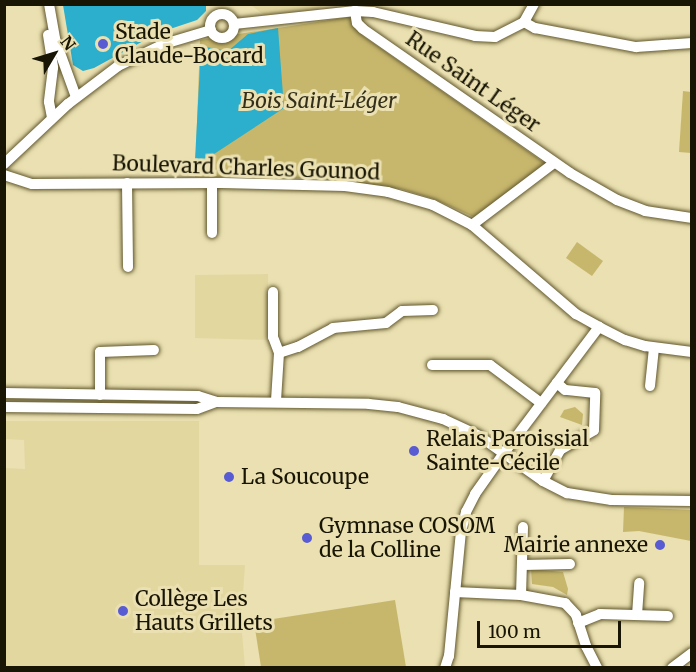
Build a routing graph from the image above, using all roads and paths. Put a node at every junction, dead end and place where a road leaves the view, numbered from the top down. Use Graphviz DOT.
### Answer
graph roads {
  1 [pos="49,4"];
  2 [pos="534,4"];
  3 [pos="219,9"];
  4 [pos="355,11"];
  5 [pos="524,22"];
  6 [pos="234,24"];
  7 [pos="47,28"];
  8 [pos="211,30"];
  9 [pos="692,43"];
  10 [pos="75,97"];
  11 [pos="52,117"];
  12 [pos="554,163"];
  13 [pos="4,164"];
  14 [pos="4,176"];
  15 [pos="127,183"];
  16 [pos="212,184"];
  17 [pos="692,218"];
  18 [pos="472,225"];
  19 [pos="212,232"];
  20 [pos="128,267"];
  21 [pos="273,292"];
  22 [pos="433,310"];
  23 [pos="599,327"];
  24 [pos="654,348"];
  25 [pos="154,350"];
  26 [pos="692,352"];
  27 [pos="279,353"];
  28 [pos="432,365"];
  29 [pos="557,383"];
  30 [pos="650,386"];
  31 [pos="5,393"];
  32 [pos="100,395"];
  33 [pos="276,401"];
  34 [pos="216,402"];
  35 [pos="541,403"];
  36 [pos="4,407"];
  37 [pos="504,453"];
  38 [pos="543,481"];
  39 [pos="692,501"];
  40 [pos="523,527"];
  41 [pos="570,564"];
  42 [pos="523,565"];
  43 [pos="639,583"];
  44 [pos="455,591"];
  45 [pos="521,595"];
  46 [pos="637,615"];
  47 [pos="668,616"];
  48 [pos="578,623"];
  49 [pos="692,653"];
  50 [pos="445,668"];
  51 [pos="597,668"];
  52 [pos="672,668"];
  1 -- 10 [label="street"];
  2 -- 5 [label="street"];
  3 -- 6 [label="street"];
  3 -- 8 [label="street"];
  4 -- 5 [label="street"];
  4 -- 6 [label="street"];
  4 -- 12 [label="street, Rue Saint Léger"];
  5 -- 9 [label="street"];
  6 -- 8 [label="street"];
  7 -- 11 [label="street"];
  8 -- 10 [label="street"];
  10 -- 11 [label="street"];
  11 -- 13 [label="street"];
  12 -- 17 [label="street, Rue Saint Léger"];
  12 -- 18 [label="street"];
  14 -- 15 [label="street, Boulevard Charles Gounod"];
  15 -- 16 [label="street, Boulevard Charles Gounod"];
  15 -- 20 [label="street"];
  16 -- 18 [label="street, Boulevard Charles Gounod"];
  16 -- 19 [label="street"];
  18 -- 23 [label="street, Boulevard Charles Gounod"];
  21 -- 27 [label="street"];
  22 -- 27 [label="street"];
  23 -- 24 [label="street, Boulevard Charles Gounod"];
  23 -- 29 [label="street"];
  24 -- 26 [label="street, Boulevard Charles Gounod"];
  24 -- 30 [label="street"];
  25 -- 32 [label="street"];
  27 -- 33 [label="street"];
  28 -- 35 [label="street"];
  29 -- 35 [label="street"];
  29 -- 38 [label="street"];
  31 -- 32 [label="street"];
  32 -- 34 [label="street"];
  33 -- 34 [label="street"];
  33 -- 37 [label="street"];
  34 -- 36 [label="street"];
  35 -- 37 [label="street"];
  37 -- 38 [label="street"];
  37 -- 44 [label="street"];
  38 -- 39 [label="street"];
  40 -- 42 [label="street"];
  41 -- 42 [label="street"];
  42 -- 45 [label="street"];
  43 -- 46 [label="street"];
  44 -- 45 [label="street"];
  44 -- 50 [label="street"];
  45 -- 48 [label="street"];
  46 -- 47 [label="street"];
  46 -- 48 [label="street"];
  48 -- 51 [label="street"];
  49 -- 52 [label="street"];
}
